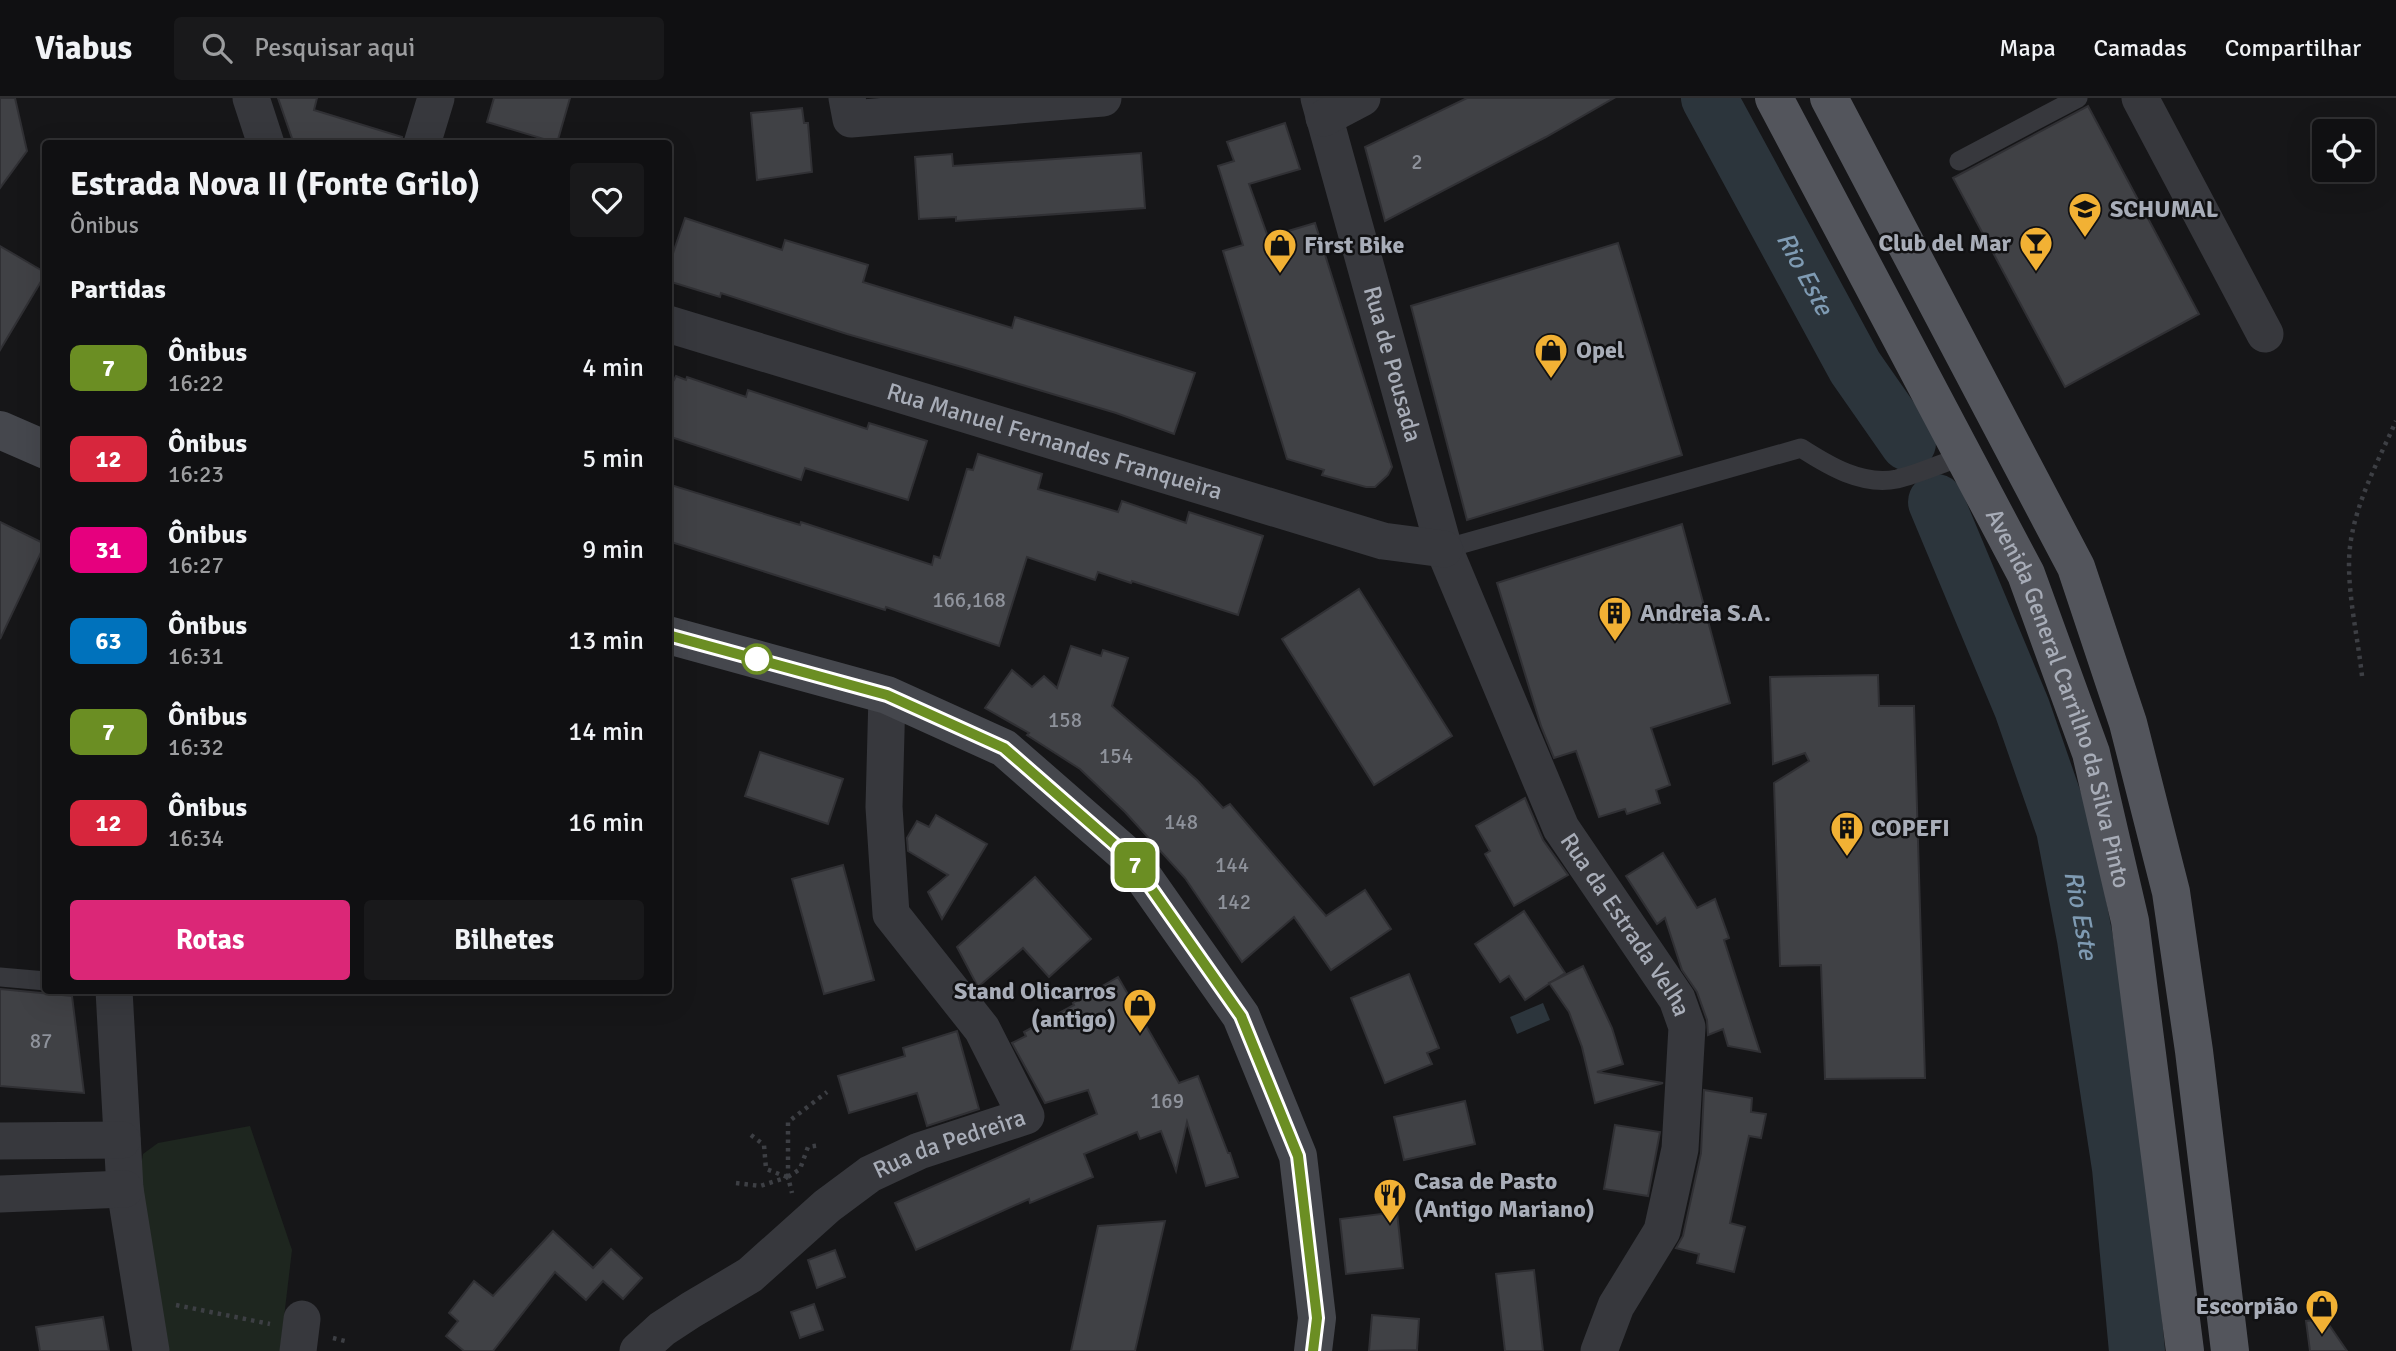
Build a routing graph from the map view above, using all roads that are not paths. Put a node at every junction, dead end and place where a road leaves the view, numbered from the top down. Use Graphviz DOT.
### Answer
graph roads {
  1 [pos="251,98"];
  2 [pos="436,98"];
  3 [pos="847,98"];
  4 [pos="1103,98"];
  5 [pos="1362,98"];
  6 [pos="1774,98"];
  7 [pos="1829,98"];
  8 [pos="2078,98"];
  9 [pos="2140,98"];
  10 [pos="1321,108"];
  11 [pos="265,140"];
  12 [pos="423,140"];
  13 [pos="1959,161"];
  14 [pos="672,325"];
  15 [pos="2265,334"];
  16 [pos="0,430"];
  17 [pos="42,448"];
  18 [pos="1964,456"];
  19 [pos="1444,549"];
  20 [pos="672,636"];
  21 [pos="887,695"];
  22 [pos="0,977"];
  23 [pos="42,981"];
  24 [pos="114,994"];
  25 [pos="122,1140"];
  26 [pos="0,1141"];
  27 [pos="0,1194"];
  28 [pos="126,1198"];
  29 [pos="151,1351"];
  30 [pos="638,1351"];
  31 [pos="1313,1351"];
  32 [pos="1599,1351"];
  33 [pos="2185,1351"];
  34 [pos="2230,1351"];
  1 -- 11 [label="street"];
  2 -- 12 [label="street"];
  3 -- 4 [label="street"];
  5 -- 10 [label="street"];
  6 -- 18 [label="main road, Avenida General Carrilho da Silva Pinto"];
  7 -- 34 [label="main road, Avenida General Carrilho da Silva Pinto"];
  8 -- 13 [label="lane"];
  9 -- 15 [label="street"];
  10 -- 19 [label="street, Rua de Pousada"];
  14 -- 19 [label="street, Rua Manuel Fernandes Franqueira"];
  16 -- 17 [label="main road"];
  18 -- 19 [label="lane"];
  18 -- 33 [label="main road, Avenida General Carrilho da Silva Pinto"];
  19 -- 32 [label="street, Rua da Estrada Velha"];
  20 -- 21 [label="main road"];
  21 -- 30 [label="street, Rua da Pedreira"];
  21 -- 31 [label="main road"];
  22 -- 23 [label="lane"];
  24 -- 25 [label="street"];
  25 -- 26 [label="street"];
  25 -- 28 [label="street"];
  27 -- 28 [label="street"];
  28 -- 29 [label="street"];
}
